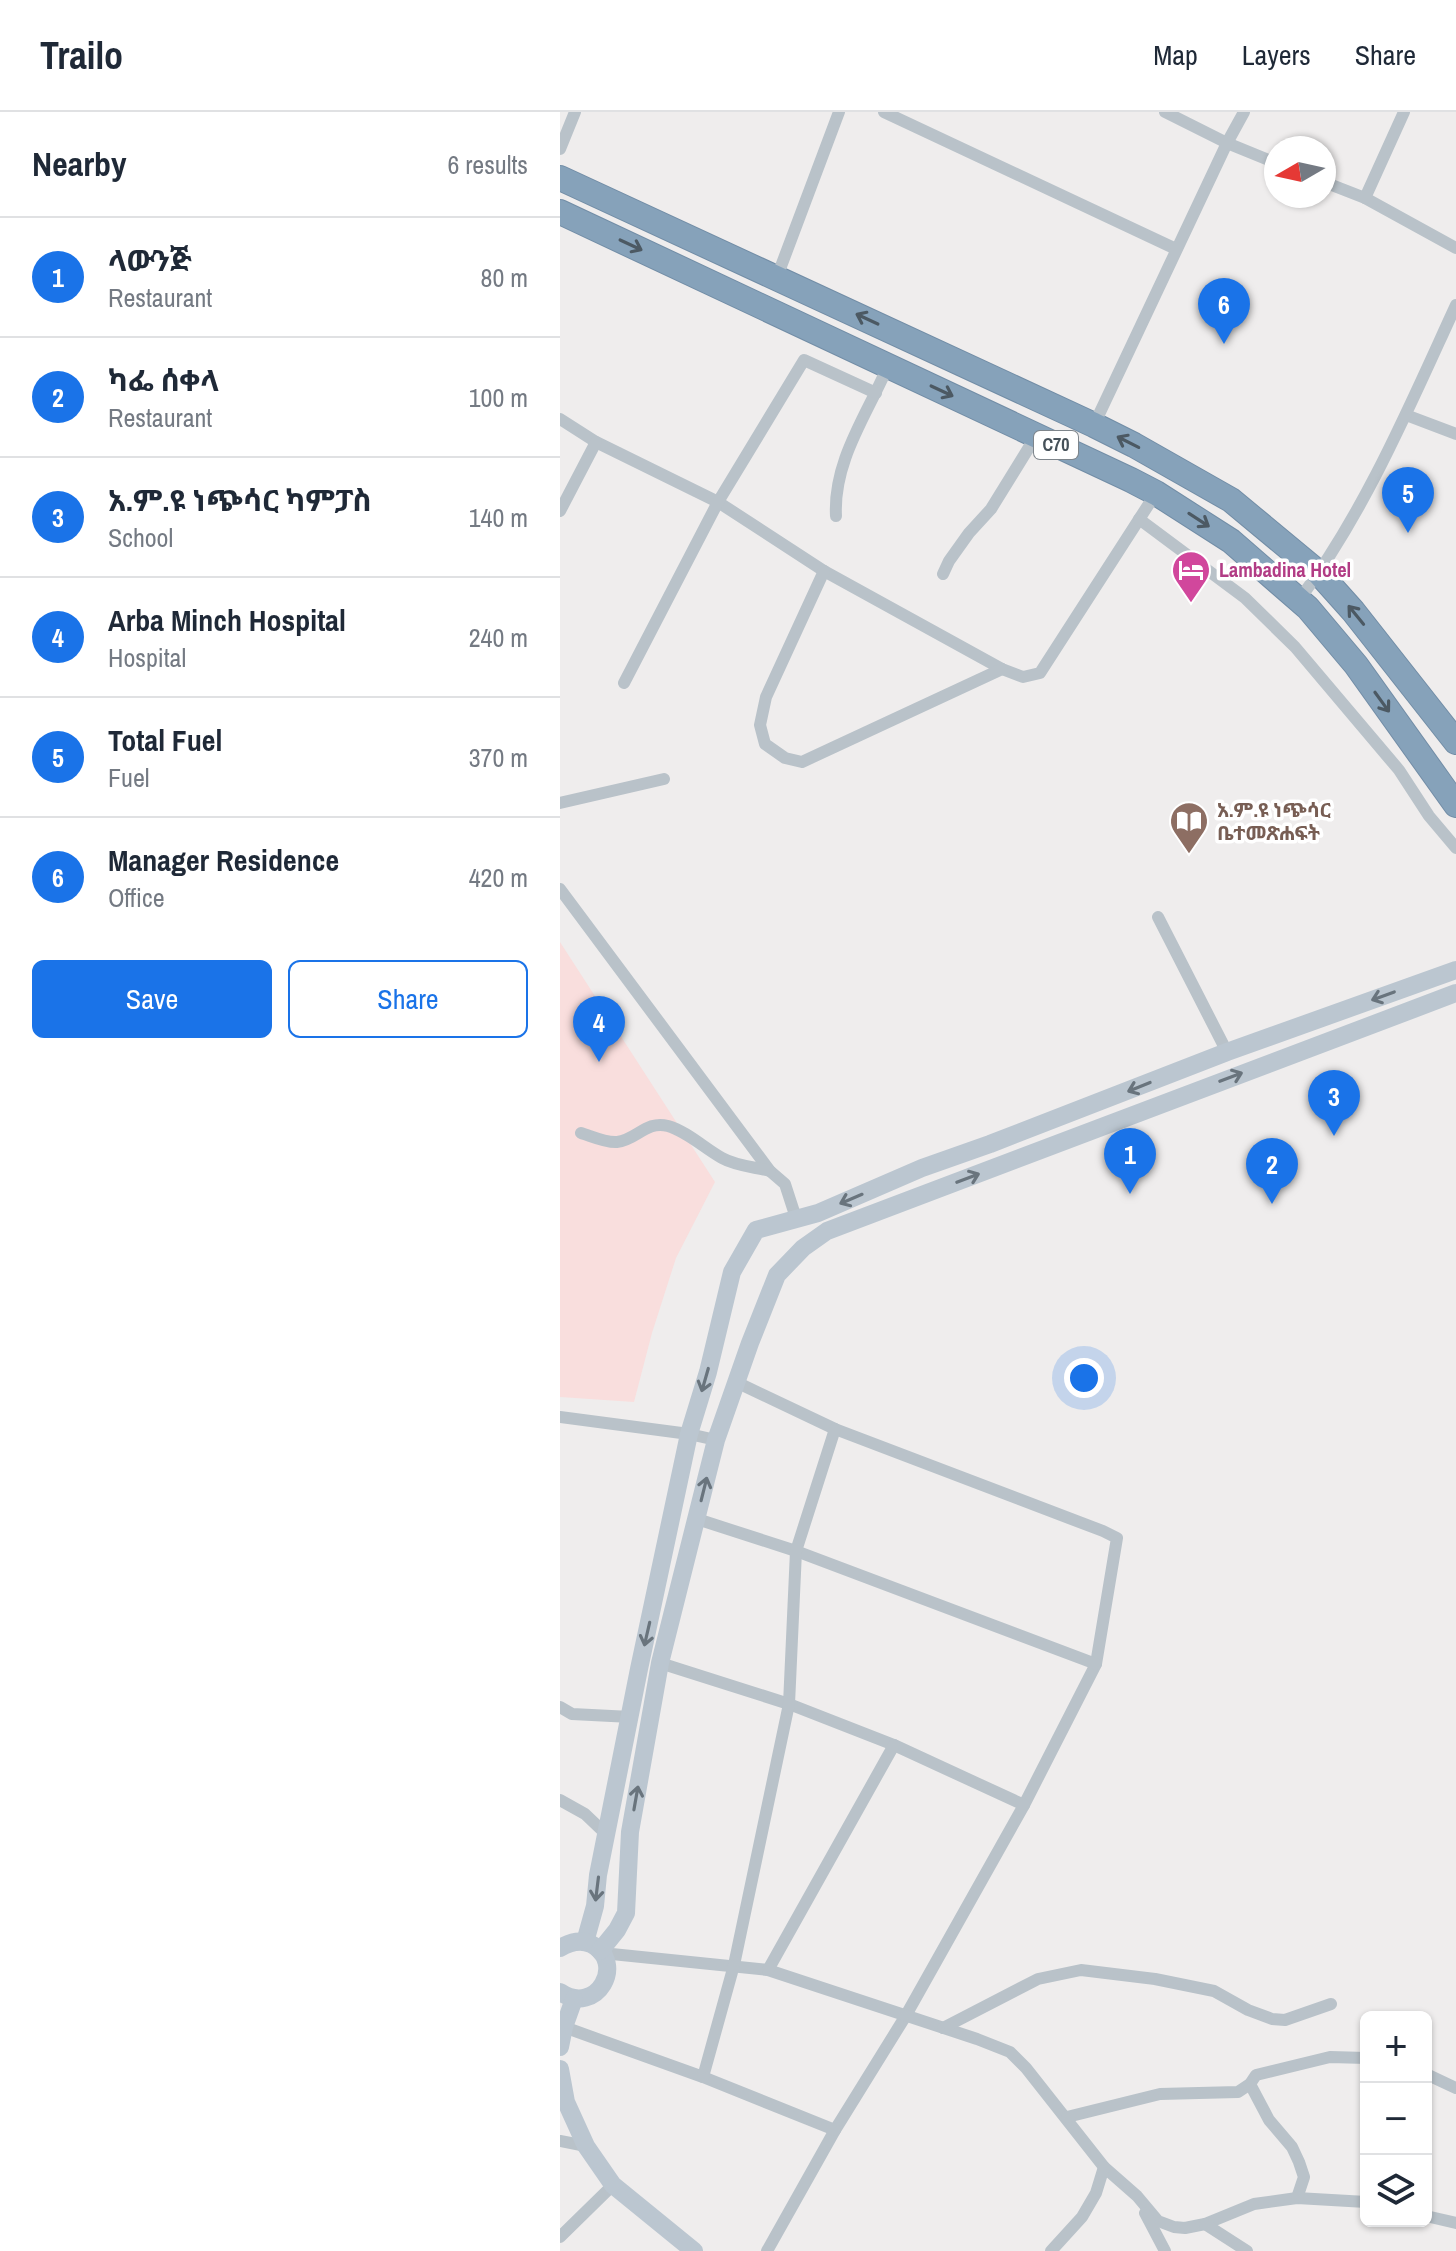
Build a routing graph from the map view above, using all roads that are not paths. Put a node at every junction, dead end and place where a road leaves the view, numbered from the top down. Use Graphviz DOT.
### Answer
graph roads {
  1 [pos="575,112"];
  2 [pos="839,112"];
  3 [pos="884,112"];
  4 [pos="1165,112"];
  5 [pos="1244,112"];
  6 [pos="1404,112"];
  7 [pos="1227,143"];
  8 [pos="560,149"];
  9 [pos="1264,158"];
  10 [pos="560,178"];
  11 [pos="1336,187"];
  12 [pos="1365,198"];
  13 [pos="560,212"];
  14 [pos="1456,248"];
  15 [pos="1176,249"];
  16 [pos="777,277"];
  17 [pos="1456,305"];
  18 [pos="888,366"];
  19 [pos="876,393"];
  20 [pos="1406,415"];
  21 [pos="560,419"];
  22 [pos="1094,425"];
  23 [pos="1456,434"];
  24 [pos="1036,436"];
  25 [pos="596,442"];
  26 [pos="1156,493"];
  27 [pos="718,502"];
  28 [pos="560,511"];
  29 [pos="836,516"];
  30 [pos="1139,519"];
  31 [pos="824,571"];
  32 [pos="1319,573"];
  33 [pos="943,574"];
  34 [pos="1299,600"];
  35 [pos="1002,669"];
  36 [pos="624,683"];
  37 [pos="1456,742"];
  38 [pos="664,779"];
  39 [pos="560,803"];
  40 [pos="1456,805"];
  41 [pos="1456,848"];
  42 [pos="560,889"];
  43 [pos="1158,917"];
  44 [pos="1456,970"];
  45 [pos="1456,993"];
  46 [pos="1227,1052"];
  47 [pos="581,1133"];
  48 [pos="770,1171"];
  49 [pos="796,1218"];
  50 [pos="736,1382"];
  51 [pos="560,1417"];
  52 [pos="835,1429"];
  53 [pos="689,1434"];
  54 [pos="716,1440"];
  55 [pos="697,1519"];
  56 [pos="796,1551"];
  57 [pos="660,1663"];
  58 [pos="1096,1664"];
  59 [pos="789,1704"];
  60 [pos="560,1707"];
  61 [pos="631,1717"];
  62 [pos="894,1745"];
  63 [pos="560,1800"];
  64 [pos="1024,1805"];
  65 [pos="607,1835"];
  66 [pos="560,1948"];
  67 [pos="595,1949"];
  68 [pos="734,1965"];
  69 [pos="768,1970"];
  70 [pos="567,1995"];
  71 [pos="1331,2004"];
  72 [pos="905,2017"];
  73 [pos="564,2027"];
  74 [pos="943,2028"];
  75 [pos="560,2047"];
  76 [pos="1360,2058"];
  77 [pos="560,2069"];
  78 [pos="703,2077"];
  79 [pos="1432,2077"];
  80 [pos="1250,2084"];
  81 [pos="1456,2088"];
  82 [pos="1067,2117"];
  83 [pos="835,2130"];
  84 [pos="560,2141"];
  85 [pos="586,2146"];
  86 [pos="1104,2167"];
  87 [pos="613,2185"];
  88 [pos="1137,2196"];
  89 [pos="1297,2198"];
  90 [pos="1360,2202"];
  91 [pos="1432,2217"];
  92 [pos="1456,2223"];
  93 [pos="1205,2224"];
  94 [pos="560,2237"];
  95 [pos="694,2251"];
  96 [pos="767,2251"];
  97 [pos="1051,2251"];
  98 [pos="1165,2251"];
  99 [pos="1247,2251"];
  1 -- 8 [label="street"];
  2 -- 16 [label="street"];
  3 -- 15 [label="street"];
  4 -- 7 [label="street"];
  5 -- 7 [label="street"];
  6 -- 12 [label="street"];
  7 -- 9 [label="street"];
  7 -- 15 [label="street"];
  10 -- 16 [label="highway, C70"];
  11 -- 12 [label="street"];
  12 -- 14 [label="street"];
  13 -- 18 [label="highway, C70, one-way"];
  15 -- 22 [label="street"];
  22 -- 16 [label="highway, C70, one-way"];
  17 -- 20 [label="street"];
  18 -- 19 [label="street"];
  18 -- 24 [label="highway, C70, one-way"];
  19 -- 27 [label="street"];
  19 -- 29 [label="street"];
  20 -- 23 [label="street"];
  20 -- 32 [label="street"];
  21 -- 25 [label="street"];
  32 -- 22 [label="highway, C70, one-way"];
  24 -- 26 [label="highway, C70"];
  24 -- 33 [label="street"];
  25 -- 27 [label="street"];
  25 -- 28 [label="street"];
  26 -- 30 [label="street"];
  26 -- 34 [label="highway, C70, one-way"];
  27 -- 31 [label="street"];
  27 -- 36 [label="street"];
  30 -- 35 [label="street"];
  30 -- 41 [label="street"];
  31 -- 35 [label="street"];
  31 -- 35 [label="street"];
  32 -- 34 [label="street"];
  37 -- 32 [label="highway, C70, one-way"];
  34 -- 40 [label="highway, C70, one-way"];
  38 -- 39 [label="street"];
  42 -- 48 [label="street"];
  43 -- 46 [label="street"];
  44 -- 46 [label="main road, one-way"];
  50 -- 45 [label="main road, one-way"];
  46 -- 49 [label="main road, one-way"];
  47 -- 48 [label="street"];
  48 -- 49 [label="street"];
  49 -- 53 [label="main road, one-way"];
  50 -- 52 [label="street"];
  50 -- 54 [label="main road"];
  51 -- 53 [label="street"];
  52 -- 56 [label="street"];
  52 -- 58 [label="street"];
  53 -- 54 [label="street"];
  53 -- 61 [label="main road, one-way"];
  55 -- 54 [label="main road, one-way"];
  55 -- 56 [label="street"];
  55 -- 57 [label="main road"];
  56 -- 58 [label="street"];
  56 -- 59 [label="street"];
  57 -- 59 [label="street"];
  67 -- 57 [label="main road, one-way"];
  58 -- 64 [label="street"];
  59 -- 62 [label="street"];
  59 -- 68 [label="street"];
  60 -- 61 [label="street"];
  61 -- 65 [label="main road"];
  62 -- 64 [label="street"];
  62 -- 69 [label="street"];
  63 -- 65 [label="street"];
  64 -- 72 [label="street"];
  65 -- 67 [label="main road, one-way"];
  66 -- 67 [label="main road"];
  67 -- 68 [label="street"];
  67 -- 70 [label="main road"];
  68 -- 69 [label="street"];
  68 -- 78 [label="street"];
  69 -- 72 [label="street"];
  70 -- 73 [label="main road"];
  71 -- 74 [label="street"];
  72 -- 74 [label="street"];
  72 -- 83 [label="street"];
  73 -- 75 [label="main road"];
  73 -- 78 [label="street"];
  74 -- 82 [label="street"];
  76 -- 80 [label="street"];
  77 -- 85 [label="main road"];
  78 -- 83 [label="street"];
  79 -- 81 [label="street"];
  80 -- 82 [label="street"];
  80 -- 89 [label="street"];
  82 -- 86 [label="street"];
  83 -- 96 [label="street"];
  84 -- 85 [label="street"];
  85 -- 87 [label="main road"];
  86 -- 88 [label="street"];
  86 -- 97 [label="street"];
  87 -- 94 [label="street"];
  87 -- 95 [label="main road"];
  88 -- 93 [label="street"];
  88 -- 98 [label="street"];
  89 -- 90 [label="street"];
  89 -- 93 [label="street"];
  91 -- 92 [label="street"];
  93 -- 99 [label="street"];
}
